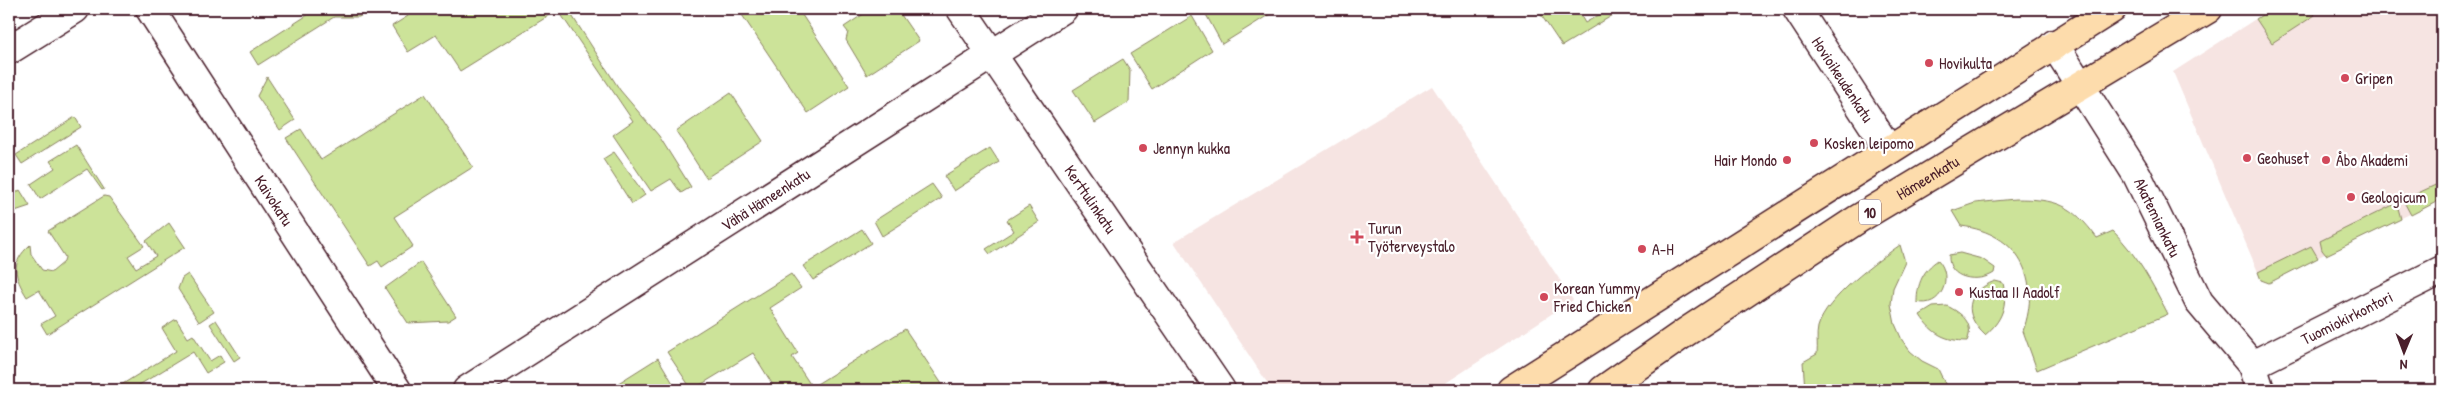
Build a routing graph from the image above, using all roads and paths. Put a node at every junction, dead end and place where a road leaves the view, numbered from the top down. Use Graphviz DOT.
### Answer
graph roads {
  1 [pos="75,9"];
  2 [pos="150,9"];
  3 [pos="961,9"];
  4 [pos="1063,9"];
  5 [pos="1797,9"];
  6 [pos="2112,9"];
  7 [pos="2208,9"];
  8 [pos="2054,44"];
  9 [pos="9,50"];
  10 [pos="991,55"];
  11 [pos="2082,86"];
  12 [pos="1889,150"];
  13 [pos="2442,270"];
  14 [pos="2256,378"];
  15 [pos="398,390"];
  16 [pos="467,390"];
  17 [pos="1221,390"];
  18 [pos="1511,390"];
  19 [pos="1603,390"];
  1 -- 9 [label="street"];
  2 -- 15 [label="street, Kaivokatu"];
  3 -- 10 [label="street, Kerttulinkatu"];
  4 -- 10 [label="street, Vähä Hämeenkatu"];
  5 -- 12 [label="street, Hovioikeudenkatu"];
  6 -- 8 [label="highway"];
  7 -- 11 [label="highway, Hämeenkatu / 10"];
  8 -- 11 [label="street, Akatemiankatu"];
  8 -- 12 [label="highway"];
  10 -- 16 [label="street, Vähä Hämeenkatu"];
  10 -- 17 [label="street, Kerttulinkatu"];
  11 -- 14 [label="street, Akatemiankatu"];
  11 -- 19 [label="highway, Hämeenkatu / 10"];
  12 -- 18 [label="highway"];
  13 -- 14 [label="street, Tuomiokirkontori"];
}
